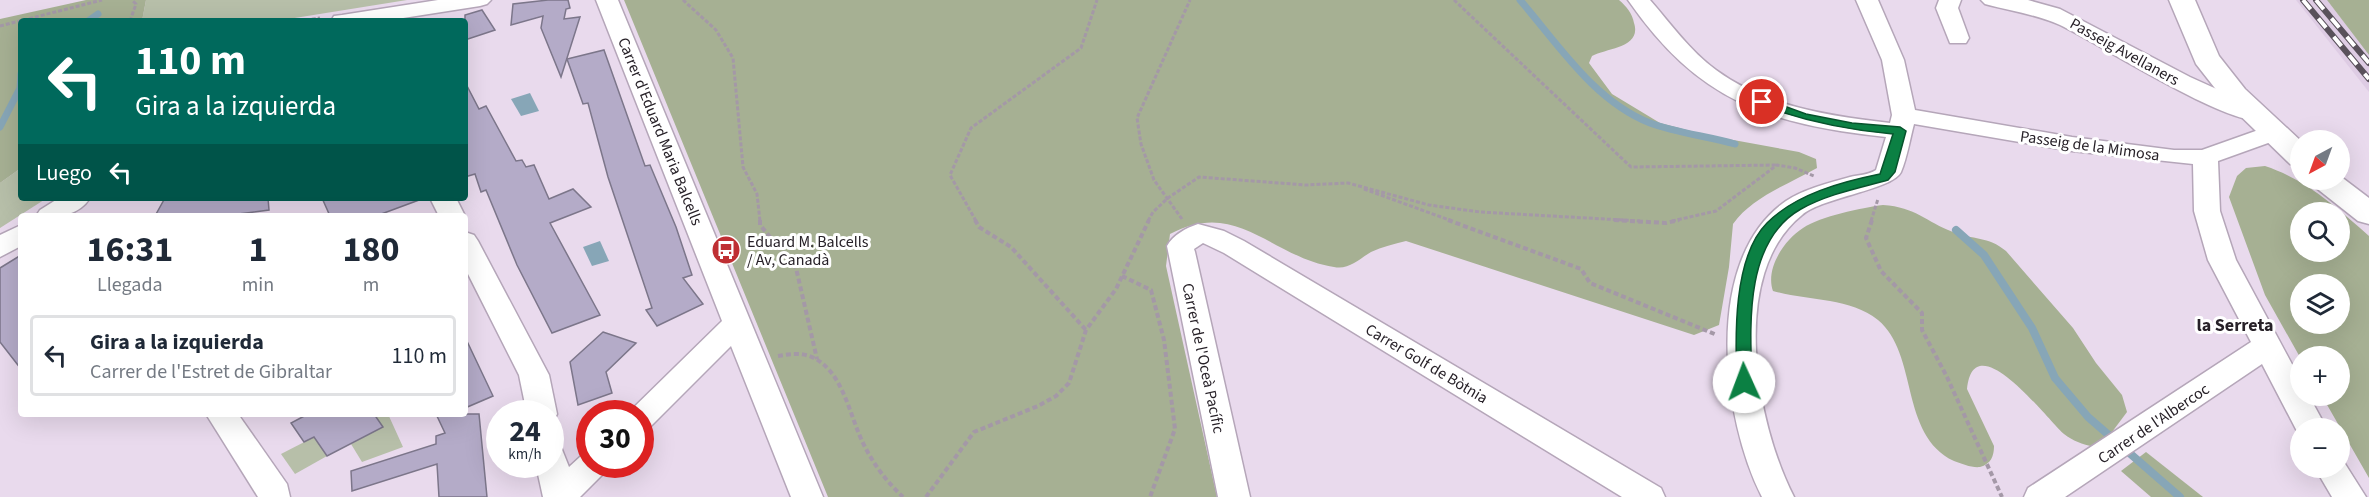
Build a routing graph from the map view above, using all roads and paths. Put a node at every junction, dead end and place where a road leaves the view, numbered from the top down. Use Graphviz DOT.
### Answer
graph roads {
  1 [pos="102,0"];
  2 [pos="480,0"];
  3 [pos="607,0"];
  4 [pos="683,0"];
  5 [pos="1096,0"];
  6 [pos="1190,0"];
  7 [pos="1454,0"];
  8 [pos="1639,0"];
  9 [pos="1867,0"];
  10 [pos="1928,0"];
  11 [pos="1943,0"];
  12 [pos="1950,0"];
  13 [pos="1992,0"];
  14 [pos="2182,0"];
  15 [pos="134,1"];
  16 [pos="31,18"];
  17 [pos="131,18"];
  18 [pos="367,18"];
  19 [pos="18,21"];
  20 [pos="0,26"];
  21 [pos="1958,38"];
  22 [pos="1902,123"];
  23 [pos="2264,124"];
  24 [pos="2290,148"];
  25 [pos="2205,157"];
  26 [pos="1778,165"];
  27 [pos="1348,183"];
  28 [pos="1860,183"];
  29 [pos="2339,190"];
  30 [pos="1168,198"];
  31 [pos="72,201"];
  32 [pos="54,213"];
  33 [pos="2369,214"];
  34 [pos="1204,233"];
  35 [pos="18,236"];
  36 [pos="468,247"];
  37 [pos="0,248"];
  38 [pos="1122,276"];
  39 [pos="738,322"];
  40 [pos="1086,330"];
  41 [pos="1743,346"];
  42 [pos="2265,347"];
  43 [pos="818,359"];
  44 [pos="754,364"];
  45 [pos="539,400"];
  46 [pos="654,404"];
  47 [pos="223,417"];
  48 [pos="2305,418"];
  49 [pos="556,478"];
  50 [pos="579,478"];
  51 [pos="2338,478"];
  52 [pos="560,496"];
  53 [pos="274,497"];
  54 [pos="807,497"];
  55 [pos="903,497"];
  56 [pos="926,497"];
  57 [pos="1150,497"];
  58 [pos="1234,497"];
  59 [pos="1649,497"];
  60 [pos="1778,497"];
  61 [pos="2002,497"];
  62 [pos="2040,497"];
  63 [pos="2350,497"];
  1 -- 16 [label="path"];
  2 -- 18 [label="street"];
  3 -- 39 [label="street, Carrer d'Eduard Maria Balcells"];
  4 -- 43 [label="path"];
  5 -- 40 [label="path"];
  6 -- 30 [label="path"];
  7 -- 26 [label="path"];
  8 -- 22 [label="street, Passeig de la Mimosa"];
  9 -- 22 [label="street"];
  10 -- 11 [label="street"];
  12 -- 21 [label="street"];
  13 -- 23 [label="street, Passeig Avellaners"];
  14 -- 23 [label="street"];
  15 -- 17 [label="path"];
  19 -- 20 [label="path"];
  22 -- 25 [label="street, Passeig de la Mimosa"];
  22 -- 28 [label="street"];
  23 -- 24 [label="street"];
  23 -- 25 [label="street, Passeig de la Mimosa"];
  25 -- 42 [label="street"];
  26 -- 27 [label="path"];
  26 -- 28 [label="path"];
  27 -- 30 [label="path"];
  27 -- 41 [label="path"];
  28 -- 41 [label="street"];
  28 -- 61 [label="path"];
  29 -- 33 [label="street"];
  30 -- 38 [label="path"];
  31 -- 32 [label="street"];
  34 -- 58 [label="street, Carrer de l'Oceà Pacífic"];
  34 -- 59 [label="street, Carrer Golf de Bòtnia"];
  35 -- 37 [label="street"];
  36 -- 45 [label="street"];
  38 -- 40 [label="path"];
  38 -- 57 [label="path"];
  39 -- 44 [label="street, Carrer d'Eduard Maria Balcells"];
  39 -- 46 [label="street"];
  40 -- 56 [label="path"];
  41 -- 60 [label="street"];
  42 -- 48 [label="street"];
  42 -- 62 [label="street, Carrer de l'Albercoc"];
  43 -- 44 [label="path"];
  43 -- 55 [label="path"];
  44 -- 54 [label="street, Carrer d'Eduard Maria Balcells"];
  47 -- 53 [label="street"];
  49 -- 52 [label="street"];
  50 -- 52 [label="street"];
  51 -- 63 [label="street"];
}
